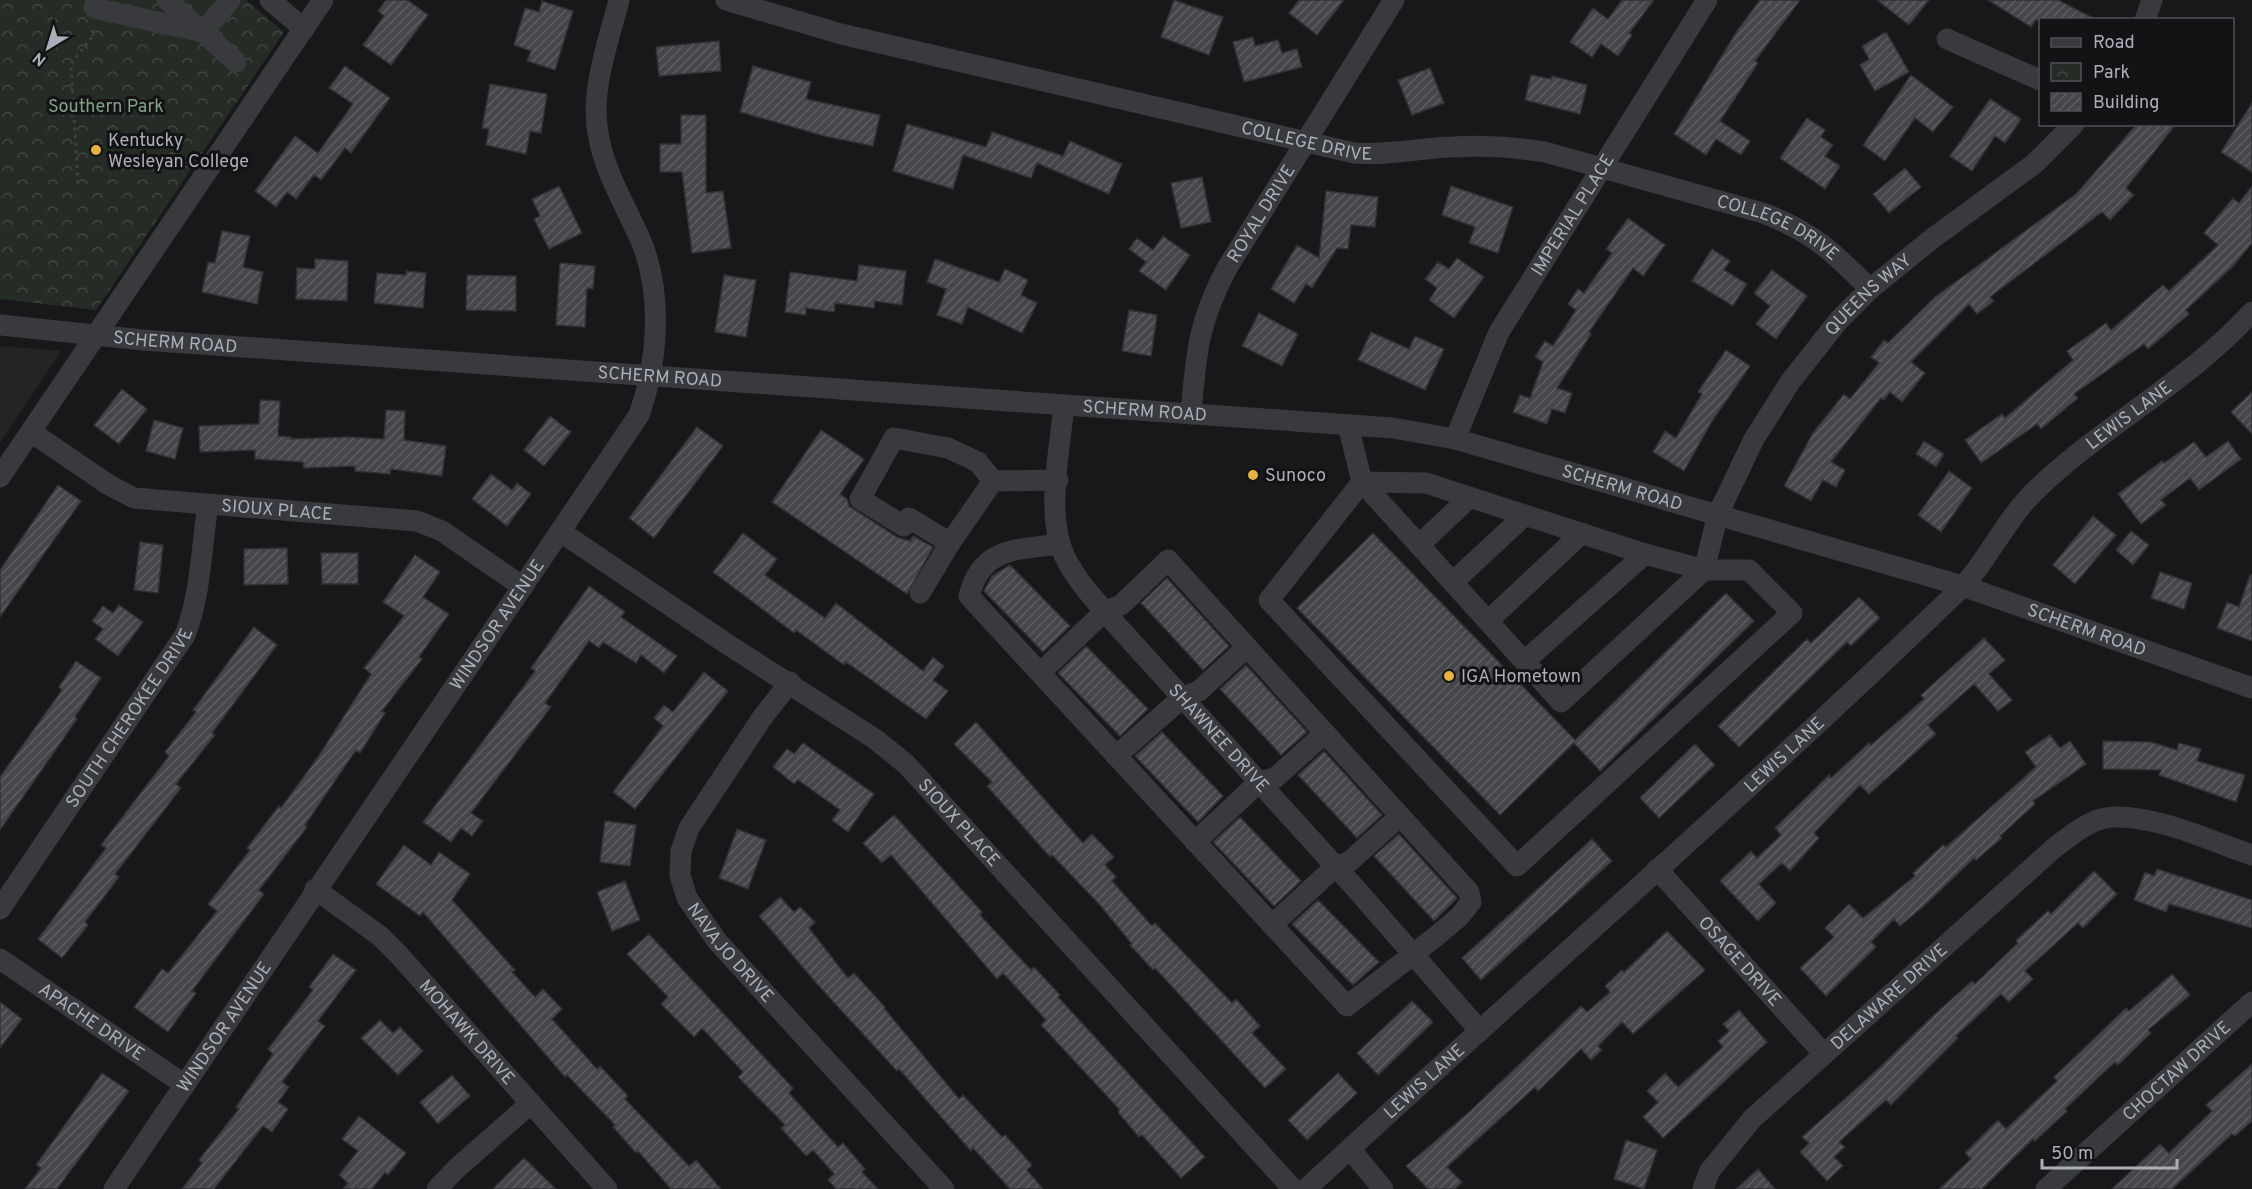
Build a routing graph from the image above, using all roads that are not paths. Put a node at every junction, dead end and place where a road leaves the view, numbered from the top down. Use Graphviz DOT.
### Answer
graph roads {
  1 [pos="167,0"];
  2 [pos="230,0"];
  3 [pos="270,0"];
  4 [pos="323,0"];
  5 [pos="619,0"];
  6 [pos="726,0"];
  7 [pos="1394,0"];
  8 [pos="1707,0"];
  9 [pos="2152,0"];
  10 [pos="95,4"];
  11 [pos="2146,18"];
  12 [pos="304,29"];
  13 [pos="203,32"];
  14 [pos="1947,39"];
  15 [pos="236,62"];
  16 [pos="2039,80"];
  17 [pos="2072,126"];
  18 [pos="1305,141"];
  19 [pos="1602,168"];
  20 [pos="1870,289"];
  21 [pos="2252,312"];
  22 [pos="0,325"];
  23 [pos="95,334"];
  24 [pos="649,375"];
  25 [pos="1064,405"];
  26 [pos="1191,414"];
  27 [pos="1348,425"];
  28 [pos="31,432"];
  29 [pos="1455,439"];
  30 [pos="0,477"];
  31 [pos="1058,480"];
  32 [pos="993,481"];
  33 [pos="1362,482"];
  34 [pos="1470,497"];
  35 [pos="207,506"];
  36 [pos="1718,514"];
  37 [pos="1525,515"];
  38 [pos="561,532"];
  39 [pos="1582,533"];
  40 [pos="950,543"];
  41 [pos="1060,544"];
  42 [pos="1419,545"];
  43 [pos="1645,554"];
  44 [pos="1704,570"];
  45 [pos="1453,582"];
  46 [pos="1963,586"];
  47 [pos="523,587"];
  48 [pos="920,593"];
  49 [pos="1105,611"];
  50 [pos="1488,621"];
  51 [pos="1247,647"];
  52 [pos="1525,661"];
  53 [pos="1040,673"];
  54 [pos="790,682"];
  55 [pos="2252,688"];
  56 [pos="1183,697"];
  57 [pos="1325,733"];
  58 [pos="1116,756"];
  59 [pos="1260,782"];
  60 [pos="1400,816"];
  61 [pos="1195,842"];
  62 [pos="2252,855"];
  63 [pos="1336,866"];
  64 [pos="1657,869"];
  65 [pos="315,890"];
  66 [pos="0,909"];
  67 [pos="1272,925"];
  68 [pos="1412,953"];
  69 [pos="0,959"];
  70 [pos="2252,1002"];
  71 [pos="1480,1031"];
  72 [pos="1824,1054"];
  73 [pos="185,1085"];
  74 [pos="531,1103"];
  75 [pos="1350,1149"];
  76 [pos="114,1189"];
  77 [pos="437,1189"];
  78 [pos="607,1189"];
  79 [pos="944,1189"];
  80 [pos="1293,1189"];
  81 [pos="1306,1189"];
  82 [pos="1383,1189"];
  83 [pos="1703,1189"];
  84 [pos="2046,1189"];
  1 -- 13 [label="street"];
  2 -- 13 [label="street"];
  3 -- 12 [label="street"];
  4 -- 12 [label="street"];
  5 -- 24 [label="street, WINDSOR AVENUE"];
  6 -- 18 [label="street, COLLEGE DRIVE"];
  7 -- 18 [label="street, ROYAL DRIVE"];
  8 -- 19 [label="street, IMPERIAL PLACE"];
  9 -- 11 [label="street"];
  10 -- 13 [label="street"];
  12 -- 23 [label="street"];
  13 -- 15 [label="street"];
  14 -- 16 [label="street"];
  17 -- 20 [label="street, QUEENS WAY"];
  18 -- 19 [label="street, COLLEGE DRIVE"];
  18 -- 26 [label="street, ROYAL DRIVE"];
  19 -- 20 [label="street, COLLEGE DRIVE"];
  19 -- 29 [label="street, IMPERIAL PLACE"];
  20 -- 36 [label="street, QUEENS WAY"];
  21 -- 46 [label="street, LEWIS LANE"];
  22 -- 23 [label="street, SCHERM ROAD"];
  23 -- 24 [label="street, SCHERM ROAD"];
  23 -- 28 [label="street"];
  24 -- 25 [label="street, SCHERM ROAD"];
  24 -- 38 [label="street, WINDSOR AVENUE"];
  25 -- 26 [label="street, SCHERM ROAD"];
  25 -- 31 [label="street, SHAWNEE DRIVE"];
  26 -- 27 [label="street, SCHERM ROAD"];
  27 -- 29 [label="street, SCHERM ROAD"];
  27 -- 33 [label="street"];
  28 -- 30 [label="street"];
  28 -- 35 [label="street, SIOUX PLACE"];
  29 -- 36 [label="street, SCHERM ROAD"];
  31 -- 32 [label="street"];
  31 -- 41 [label="street, SHAWNEE DRIVE"];
  32 -- 40 [label="street"];
  32 -- 40 [label="street"];
  33 -- 34 [label="street"];
  33 -- 42 [label="street"];
  33 -- 44 [label="street"];
  34 -- 37 [label="street"];
  34 -- 42 [label="street"];
  35 -- 47 [label="street, SIOUX PLACE"];
  35 -- 66 [label="street, SOUTH CHEROKEE DRIVE"];
  36 -- 44 [label="street, QUEENS WAY"];
  36 -- 46 [label="street, SCHERM ROAD"];
  37 -- 39 [label="street"];
  37 -- 45 [label="street"];
  38 -- 47 [label="street, WINDSOR AVENUE"];
  38 -- 54 [label="street, SIOUX PLACE"];
  39 -- 43 [label="street"];
  39 -- 50 [label="street"];
  40 -- 48 [label="street"];
  41 -- 49 [label="street, SHAWNEE DRIVE"];
  41 -- 53 [label="street"];
  42 -- 45 [label="street"];
  43 -- 44 [label="street"];
  43 -- 52 [label="street"];
  44 -- 52 [label="street"];
  45 -- 50 [label="street"];
  46 -- 55 [label="street, SCHERM ROAD"];
  46 -- 64 [label="street, LEWIS LANE"];
  47 -- 65 [label="street, WINDSOR AVENUE"];
  49 -- 51 [label="street"];
  49 -- 53 [label="street"];
  49 -- 56 [label="street, SHAWNEE DRIVE"];
  50 -- 52 [label="street"];
  51 -- 56 [label="street"];
  51 -- 57 [label="street"];
  53 -- 58 [label="street"];
  54 -- 79 [label="street, NAVAJO DRIVE"];
  54 -- 80 [label="street, SIOUX PLACE"];
  56 -- 58 [label="street"];
  56 -- 59 [label="street, SHAWNEE DRIVE"];
  57 -- 59 [label="street"];
  57 -- 60 [label="street"];
  58 -- 61 [label="street"];
  59 -- 61 [label="street"];
  59 -- 63 [label="street, SHAWNEE DRIVE"];
  60 -- 63 [label="street"];
  60 -- 68 [label="street"];
  61 -- 67 [label="street"];
  62 -- 72 [label="street, DELAWARE DRIVE"];
  63 -- 67 [label="street"];
  63 -- 68 [label="street, SHAWNEE DRIVE"];
  64 -- 71 [label="street, LEWIS LANE"];
  64 -- 72 [label="street, OSAGE DRIVE"];
  65 -- 73 [label="street, WINDSOR AVENUE"];
  65 -- 74 [label="street, MOHAWK DRIVE"];
  67 -- 68 [label="street"];
  68 -- 71 [label="street, SHAWNEE DRIVE"];
  69 -- 73 [label="street, APACHE DRIVE"];
  70 -- 84 [label="street, CHOCTAW DRIVE"];
  71 -- 75 [label="street, LEWIS LANE"];
  72 -- 83 [label="street, DELAWARE DRIVE"];
  73 -- 76 [label="street, WINDSOR AVENUE"];
  74 -- 77 [label="street"];
  74 -- 78 [label="street, MOHAWK DRIVE"];
  75 -- 81 [label="street, LEWIS LANE"];
  75 -- 82 [label="street"];
}
